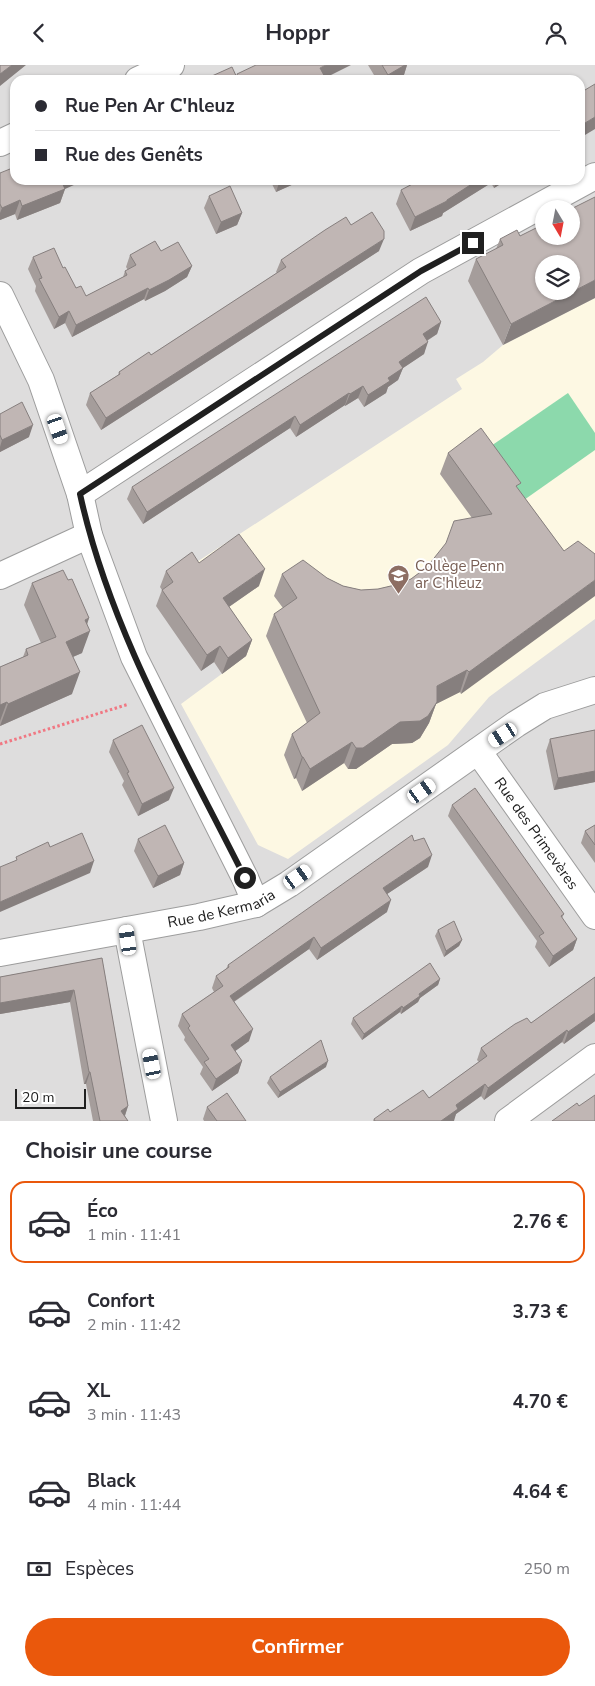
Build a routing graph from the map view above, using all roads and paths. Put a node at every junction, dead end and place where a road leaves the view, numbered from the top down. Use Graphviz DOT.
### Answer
graph roads {
  1 [pos="171,65"];
  2 [pos="149,75"];
  3 [pos="579,185"];
  4 [pos="0,295"];
  5 [pos="80,494"];
  6 [pos="89,535"];
  7 [pos="0,576"];
  8 [pos="595,690"];
  9 [pos="154,696"];
  10 [pos="0,744"];
  11 [pos="478,751"];
  12 [pos="256,903"];
  13 [pos="595,916"];
  14 [pos="127,930"];
  15 [pos="0,953"];
  16 [pos="595,1057"];
  17 [pos="164,1121"];
  18 [pos="508,1121"];
  1 -- 2 [label="street"];
  3 -- 5 [label="street"];
  4 -- 5 [label="street"];
  5 -- 6 [label="street"];
  6 -- 7 [label="street"];
  6 -- 9 [label="street"];
  8 -- 11 [label="street, Rue de Kermaria"];
  9 -- 10 [label="path"];
  9 -- 12 [label="street"];
  11 -- 12 [label="street, Rue de Kermaria"];
  11 -- 13 [label="street, Rue des Primevères"];
  12 -- 14 [label="street, Rue de Kermaria"];
  14 -- 15 [label="street, Rue de Kermaria"];
  14 -- 17 [label="street"];
  16 -- 18 [label="street"];
}
